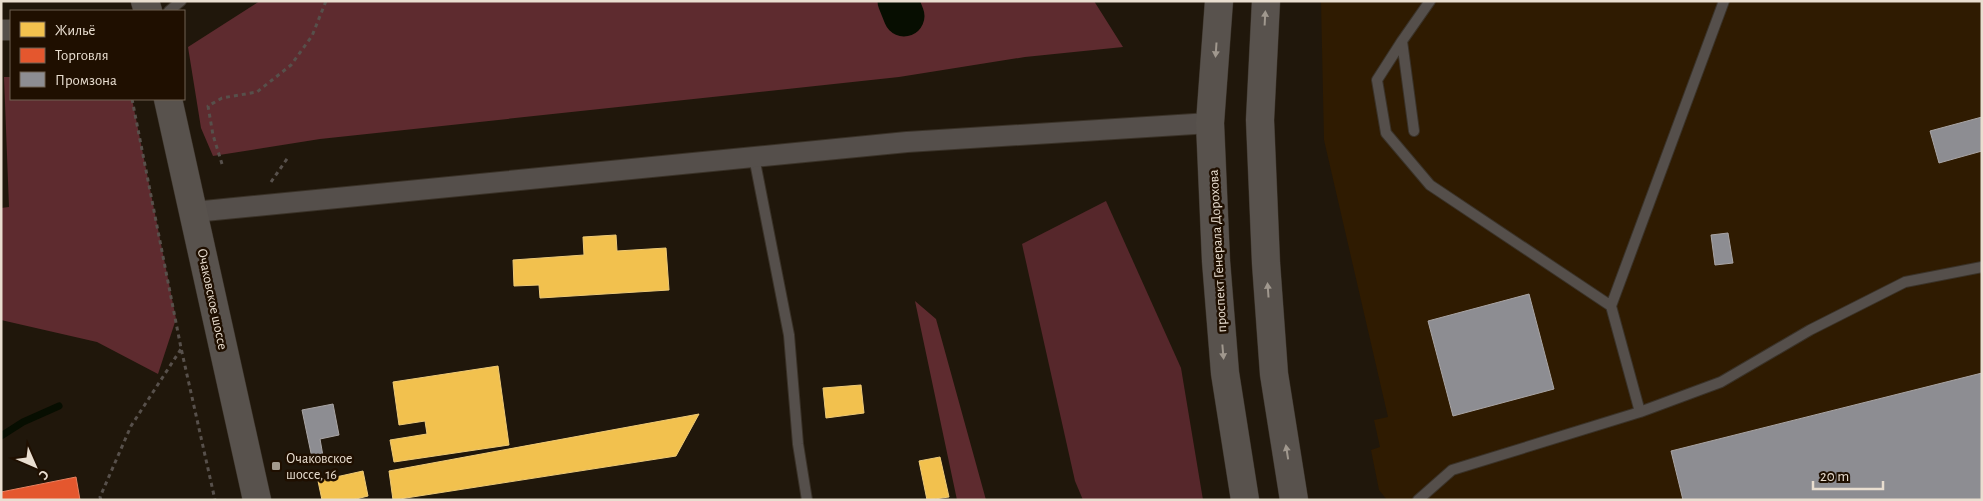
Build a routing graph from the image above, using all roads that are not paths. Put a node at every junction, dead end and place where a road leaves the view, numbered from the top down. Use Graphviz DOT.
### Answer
graph roads {
  1 [pos="181,1"];
  2 [pos="1219,1"];
  3 [pos="1266,1"];
  4 [pos="1430,1"];
  5 [pos="1724,1"];
  6 [pos="170,10"];
  7 [pos="1402,41"];
  8 [pos="168,100"];
  9 [pos="1210,123"];
  10 [pos="1414,131"];
  11 [pos="754,157"];
  12 [pos="194,212"];
  13 [pos="1982,267"];
  14 [pos="1611,306"];
  15 [pos="1640,412"];
  16 [pos="257,500"];
  17 [pos="806,500"];
  18 [pos="1245,500"];
  19 [pos="1294,500"];
  20 [pos="1418,500"];
  1 -- 6 [label="lane"];
  2 -- 9 [label="main road, проспект Генерала Дорохова, one-way"];
  19 -- 3 [label="main road, one-way"];
  4 -- 7 [label="lane"];
  5 -- 14 [label="lane"];
  7 -- 10 [label="lane"];
  7 -- 14 [label="lane"];
  8 -- 12 [label="main road, Очаковское шоссе"];
  9 -- 11 [label="street"];
  9 -- 18 [label="main road, проспект Генерала Дорохова, one-way"];
  11 -- 12 [label="street"];
  11 -- 17 [label="lane"];
  12 -- 16 [label="main road, Очаковское шоссе"];
  13 -- 15 [label="lane"];
  14 -- 15 [label="lane"];
  15 -- 20 [label="lane"];
}
